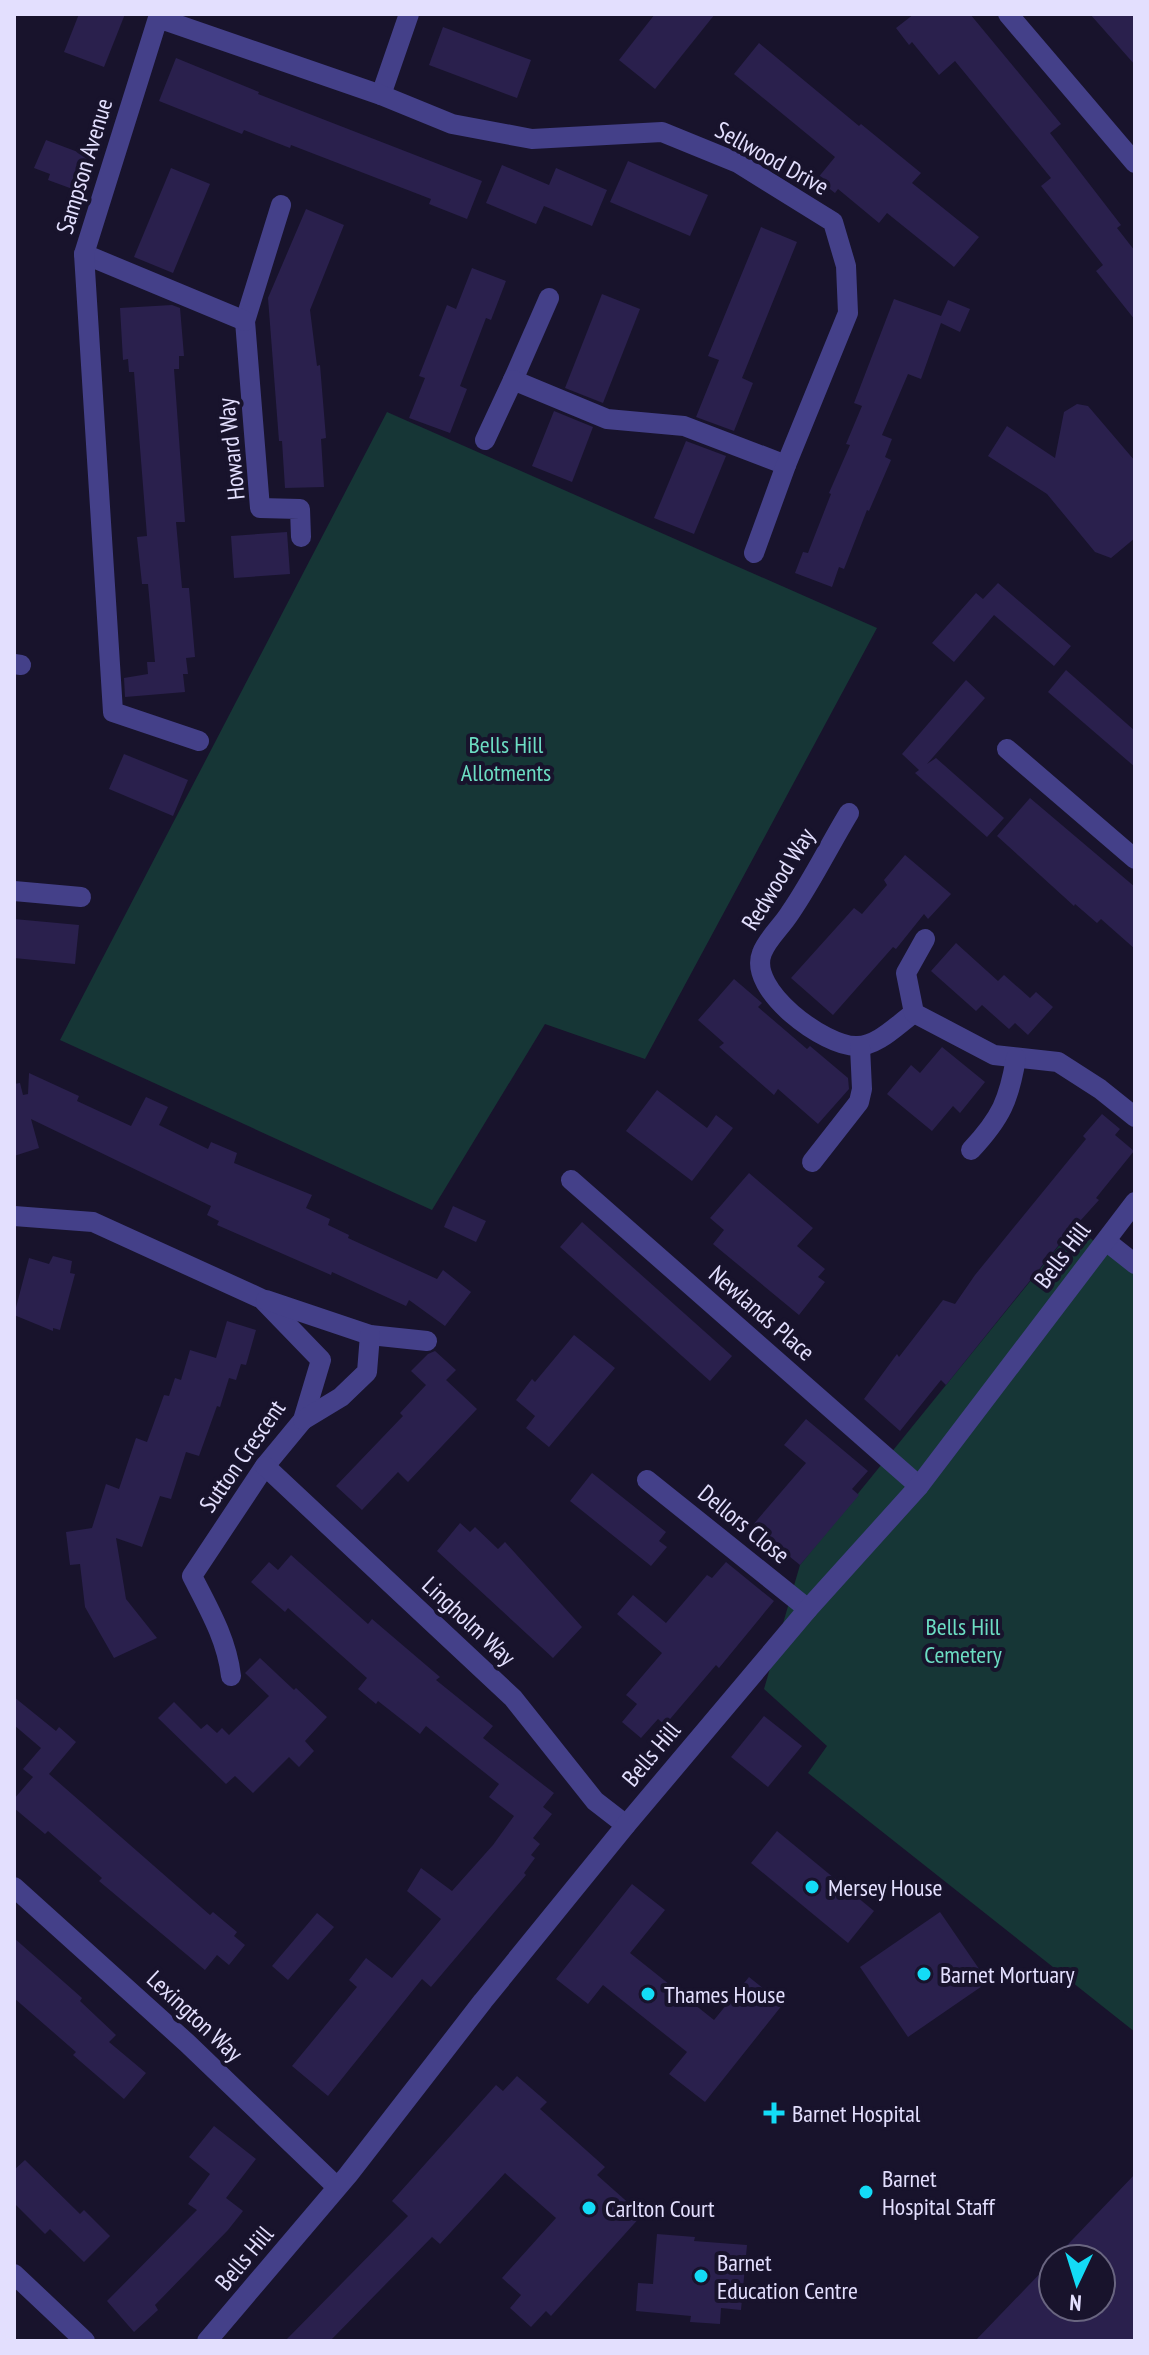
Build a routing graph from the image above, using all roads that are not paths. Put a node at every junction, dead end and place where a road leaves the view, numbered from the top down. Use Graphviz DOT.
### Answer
graph roads {
  1 [pos="409,14"];
  2 [pos="1008,14"];
  3 [pos="381,95"];
  4 [pos="1135,163"];
  5 [pos="281,205"];
  6 [pos="84,254"];
  7 [pos="549,298"];
  8 [pos="245,321"];
  9 [pos="513,380"];
  10 [pos="485,440"];
  11 [pos="786,465"];
  12 [pos="301,537"];
  13 [pos="754,553"];
  14 [pos="199,741"];
  15 [pos="1007,749"];
  16 [pos="849,813"];
  17 [pos="1135,859"];
  18 [pos="14,891"];
  19 [pos="81,897"];
  20 [pos="925,939"];
  21 [pos="914,1013"];
  22 [pos="860,1047"];
  23 [pos="1016,1058"];
  24 [pos="1135,1117"];
  25 [pos="971,1150"];
  26 [pos="812,1162"];
  27 [pos="571,1180"];
  28 [pos="1135,1202"];
  29 [pos="14,1216"];
  30 [pos="1106,1241"];
  31 [pos="1135,1264"];
  32 [pos="262,1299"];
  33 [pos="370,1335"];
  34 [pos="427,1341"];
  35 [pos="303,1420"];
  36 [pos="265,1466"];
  37 [pos="647,1480"];
  38 [pos="919,1486"];
  39 [pos="808,1609"];
  40 [pos="231,1676"];
  41 [pos="626,1825"];
  42 [pos="14,1887"];
  43 [pos="337,2187"];
  44 [pos="14,2274"];
  45 [pos="85,2341"];
  46 [pos="207,2341"];
  1 -- 3 [label="street"];
  2 -- 4 [label="street"];
  3 -- 6 [label="street, Sampson Avenue"];
  3 -- 11 [label="street, Sellwood Drive"];
  5 -- 8 [label="street, Howard Way"];
  6 -- 8 [label="street"];
  6 -- 14 [label="street, Sampson Avenue"];
  7 -- 9 [label="street"];
  8 -- 12 [label="street, Howard Way"];
  9 -- 10 [label="street"];
  9 -- 11 [label="street"];
  11 -- 13 [label="street, Sellwood Drive"];
  15 -- 17 [label="street"];
  16 -- 22 [label="street, Redwood Way"];
  18 -- 19 [label="street"];
  20 -- 21 [label="street"];
  21 -- 22 [label="street"];
  21 -- 23 [label="street"];
  22 -- 26 [label="street"];
  23 -- 24 [label="street"];
  23 -- 25 [label="street"];
  27 -- 38 [label="street, Newlands Place"];
  28 -- 30 [label="street, Bells Hill"];
  29 -- 32 [label="street, Sutton Crescent"];
  30 -- 31 [label="street"];
  30 -- 38 [label="street, Bells Hill"];
  32 -- 33 [label="street"];
  32 -- 35 [label="street, Sutton Crescent"];
  33 -- 34 [label="street"];
  33 -- 35 [label="street"];
  35 -- 36 [label="street, Sutton Crescent"];
  36 -- 40 [label="street, Sutton Crescent"];
  36 -- 41 [label="street, Lingholm Way"];
  37 -- 39 [label="street, Dellors Close"];
  38 -- 39 [label="street, Bells Hill"];
  39 -- 41 [label="street, Bells Hill"];
  41 -- 43 [label="street, Bells Hill"];
  42 -- 43 [label="street, Lexington Way"];
  43 -- 46 [label="street, Bells Hill"];
  44 -- 45 [label="street"];
}
